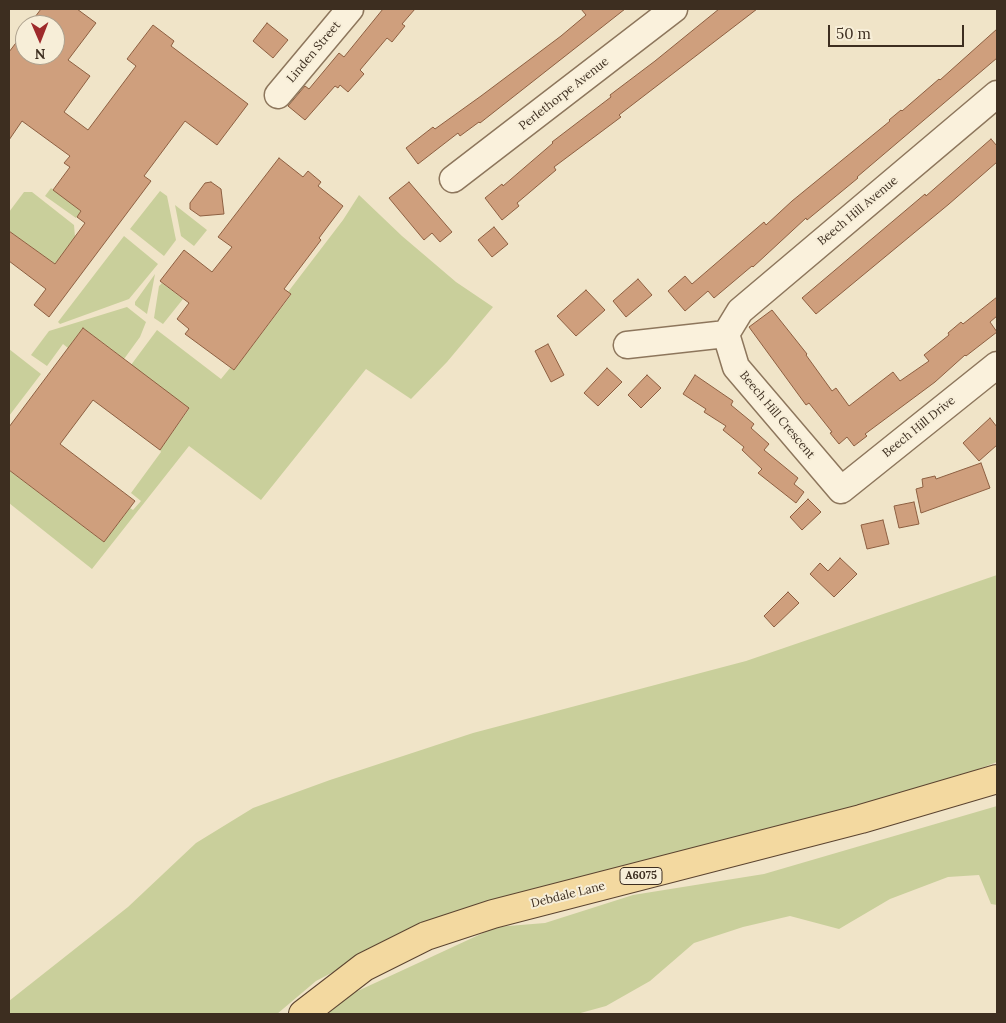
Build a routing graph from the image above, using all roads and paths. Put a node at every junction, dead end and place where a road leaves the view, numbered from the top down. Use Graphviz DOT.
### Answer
graph roads {
  1 [pos="350,9"];
  2 [pos="674,9"];
  3 [pos="997,94"];
  4 [pos="278,95"];
  5 [pos="453,179"];
  6 [pos="726,334"];
  7 [pos="627,345"];
  8 [pos="997,365"];
  9 [pos="841,490"];
  10 [pos="997,779"];
  11 [pos="303,1014"];
  1 -- 4 [label="street, Linden Street"];
  2 -- 5 [label="street, Perlethorpe Avenue"];
  3 -- 6 [label="street, Beech Hill Avenue"];
  6 -- 7 [label="street"];
  6 -- 9 [label="street, Beech Hill Crescent"];
  8 -- 9 [label="street, Beech Hill Drive"];
  10 -- 11 [label="main road, Debdale Lane / A6075"];
}
